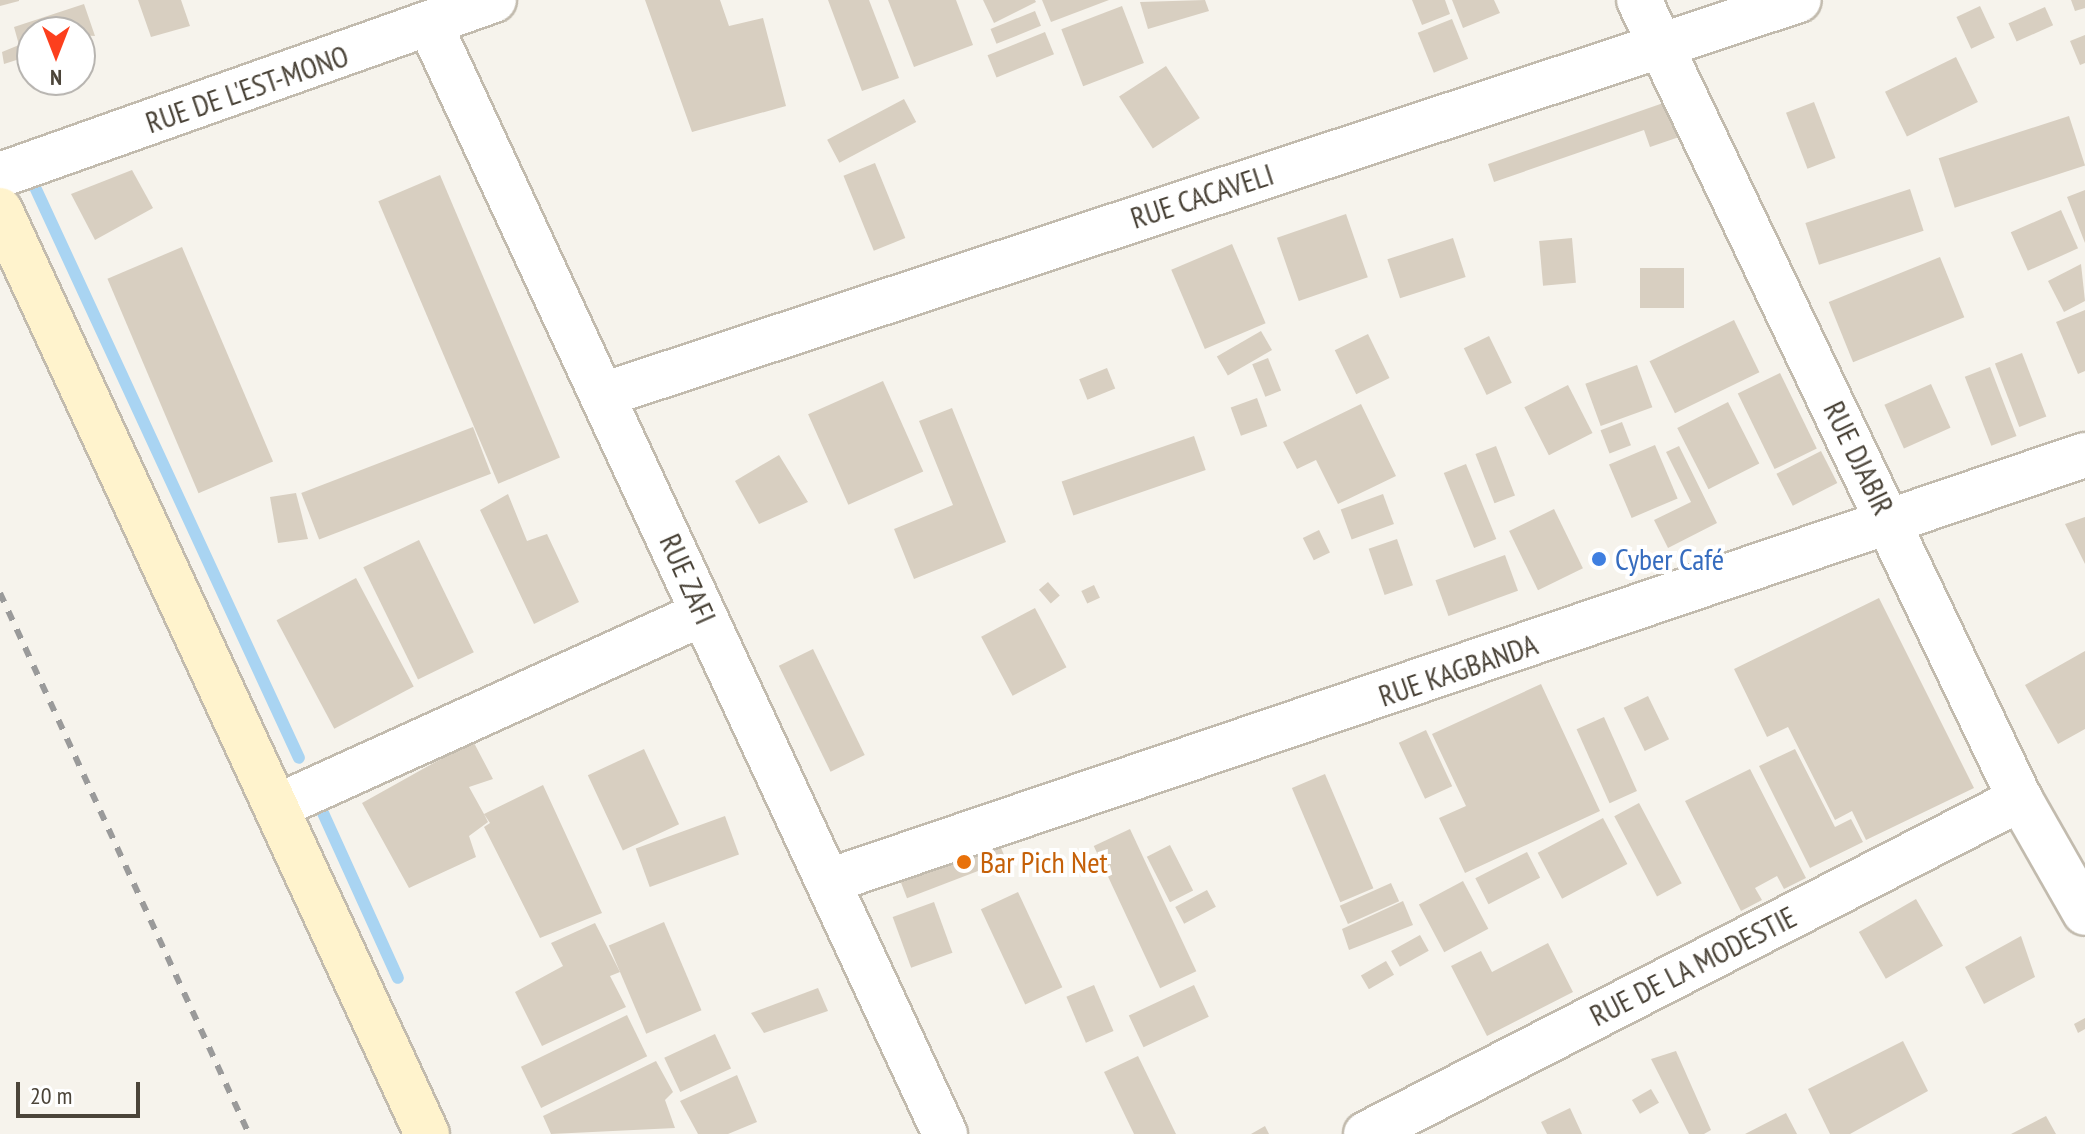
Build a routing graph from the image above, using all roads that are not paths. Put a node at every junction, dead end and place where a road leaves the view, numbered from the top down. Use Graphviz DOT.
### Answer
graph roads {
  1 [pos="494,0"];
  2 [pos="1639,0"];
  3 [pos="1799,0"];
  4 [pos="430,25"];
  5 [pos="1660,45"];
  6 [pos="0,175"];
  7 [pos="0,210"];
  8 [pos="606,394"];
  9 [pos="2085,455"];
  10 [pos="1891,524"];
  11 [pos="703,613"];
  12 [pos="2020,799"];
  13 [pos="276,807"];
  14 [pos="829,881"];
  15 [pos="2085,913"];
  16 [pos="427,1134"];
  17 [pos="945,1134"];
  18 [pos="1366,1134"];
  1 -- 4 [label="street, RUE DE L'EST-MONO"];
  2 -- 5 [label="street, RUE DJABIR"];
  3 -- 5 [label="street, RUE CACAVELI"];
  4 -- 6 [label="street, RUE DE L'EST-MONO"];
  4 -- 8 [label="street, RUE ZAFI"];
  5 -- 8 [label="street, RUE CACAVELI"];
  5 -- 10 [label="street, RUE DJABIR"];
  7 -- 13 [label="street"];
  8 -- 11 [label="street, RUE ZAFI"];
  9 -- 10 [label="street, RUE KAGBANDA"];
  10 -- 12 [label="street, RUE DJABIR"];
  10 -- 14 [label="street, RUE KAGBANDA"];
  11 -- 13 [label="street"];
  11 -- 14 [label="street, RUE ZAFI"];
  12 -- 15 [label="street, RUE DJABIR"];
  12 -- 18 [label="street, RUE DE LA MODESTIE"];
  13 -- 16 [label="street"];
  14 -- 17 [label="street, RUE ZAFI"];
}
